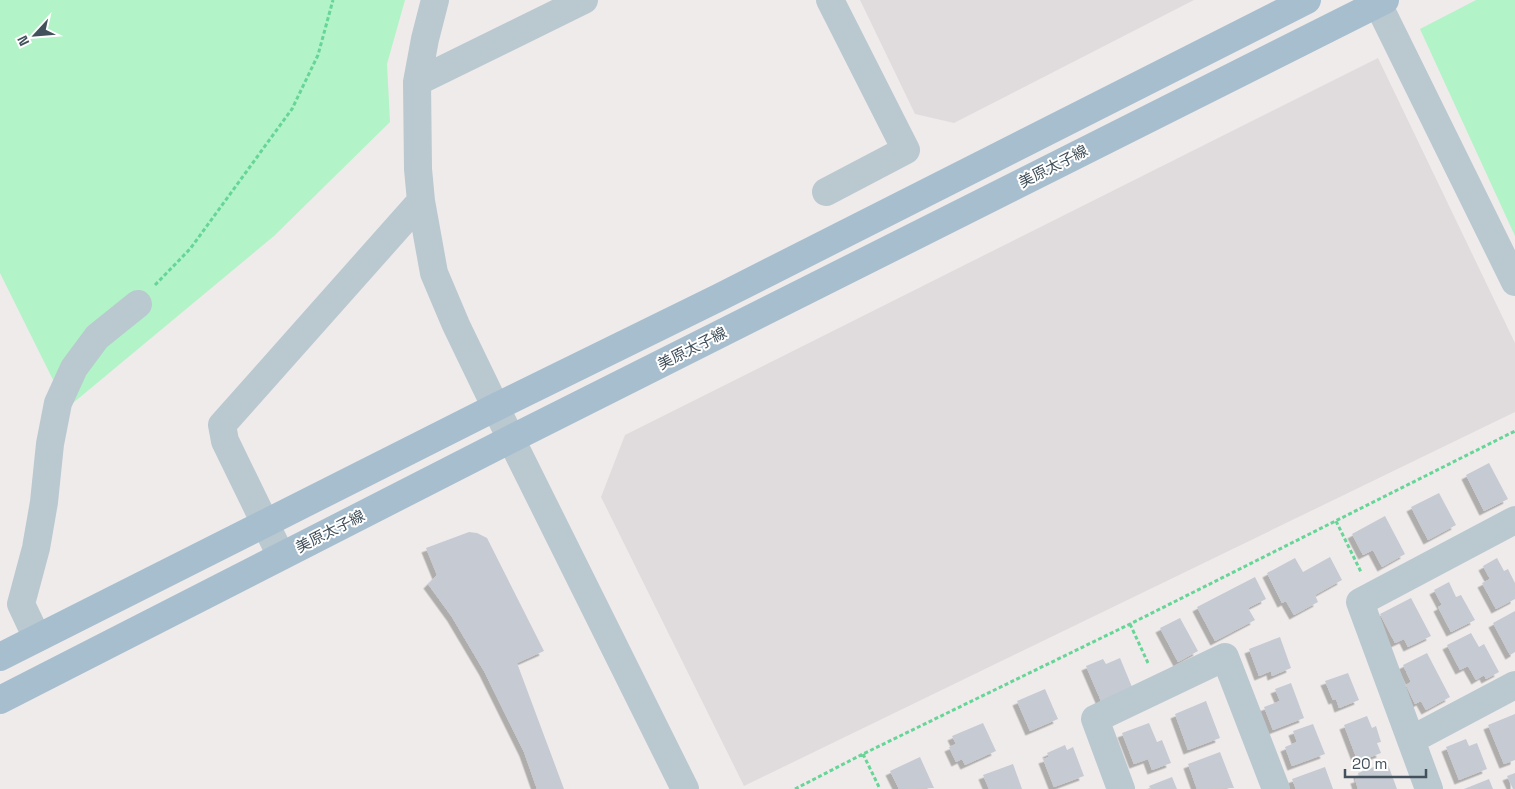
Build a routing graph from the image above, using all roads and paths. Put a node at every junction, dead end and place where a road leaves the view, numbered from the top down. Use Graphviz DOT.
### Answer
graph roads {
  1 [pos="334,0"];
  2 [pos="435,0"];
  3 [pos="584,0"];
  4 [pos="830,0"];
  5 [pos="1306,0"];
  6 [pos="1381,2"];
  7 [pos="417,82"];
  8 [pos="826,192"];
  9 [pos="421,201"];
  10 [pos="1515,282"];
  11 [pos="138,304"];
  12 [pos="496,408"];
  13 [pos="1515,431"];
  14 [pos="511,439"];
  15 [pos="1515,520"];
  16 [pos="1336,521"];
  17 [pos="265,524"];
  18 [pos="281,556"];
  19 [pos="1372,596"];
  20 [pos="1130,624"];
  21 [pos="37,638"];
  22 [pos="0,657"];
  23 [pos="1150,665"];
  24 [pos="1515,685"];
  25 [pos="0,700"];
  26 [pos="1411,740"];
  27 [pos="863,754"];
  28 [pos="685,789"];
  29 [pos="795,789"];
  30 [pos="880,789"];
  31 [pos="1121,789"];
  32 [pos="1276,789"];
  33 [pos="1429,789"];
  1 -- 11 [label="path"];
  2 -- 7 [label="street"];
  3 -- 7 [label="street"];
  4 -- 8 [label="street"];
  5 -- 12 [label="main road"];
  6 -- 10 [label="street"];
  6 -- 14 [label="main road, 美原太子線"];
  7 -- 9 [label="street"];
  9 -- 12 [label="street"];
  9 -- 17 [label="street"];
  11 -- 21 [label="street"];
  12 -- 14 [label="street"];
  12 -- 17 [label="main road"];
  13 -- 16 [label="path"];
  14 -- 18 [label="main road, 美原太子線"];
  14 -- 28 [label="street"];
  15 -- 19 [label="street"];
  16 -- 19 [label="path"];
  16 -- 20 [label="path"];
  17 -- 18 [label="street"];
  17 -- 21 [label="main road"];
  18 -- 25 [label="main road, 美原太子線"];
  19 -- 26 [label="street"];
  20 -- 23 [label="path"];
  20 -- 27 [label="path"];
  21 -- 22 [label="main road"];
  24 -- 26 [label="street"];
  26 -- 33 [label="street"];
  27 -- 29 [label="path"];
  27 -- 30 [label="path"];
  31 -- 32 [label="street"];
}
